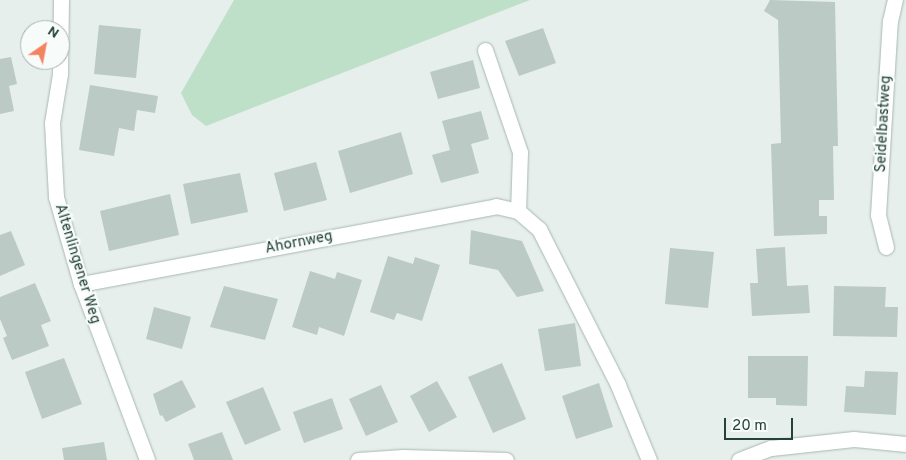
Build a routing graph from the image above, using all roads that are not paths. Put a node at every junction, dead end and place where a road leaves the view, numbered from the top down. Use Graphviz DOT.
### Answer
graph roads {
  1 [pos="61,0"];
  2 [pos="895,0"];
  3 [pos="485,50"];
  4 [pos="518,211"];
  5 [pos="886,247"];
  6 [pos="81,284"];
  7 [pos="906,444"];
  8 [pos="147,460"];
  9 [pos="358,460"];
  10 [pos="506,460"];
  11 [pos="649,460"];
  12 [pos="739,460"];
  1 -- 6 [label="street, Altenlingener Weg"];
  2 -- 5 [label="street, Seidelbastweg"];
  3 -- 4 [label="street"];
  4 -- 6 [label="street, Ahornweg"];
  4 -- 11 [label="street"];
  6 -- 8 [label="street, Altenlingener Weg"];
  7 -- 12 [label="street"];
  9 -- 10 [label="street"];
}
